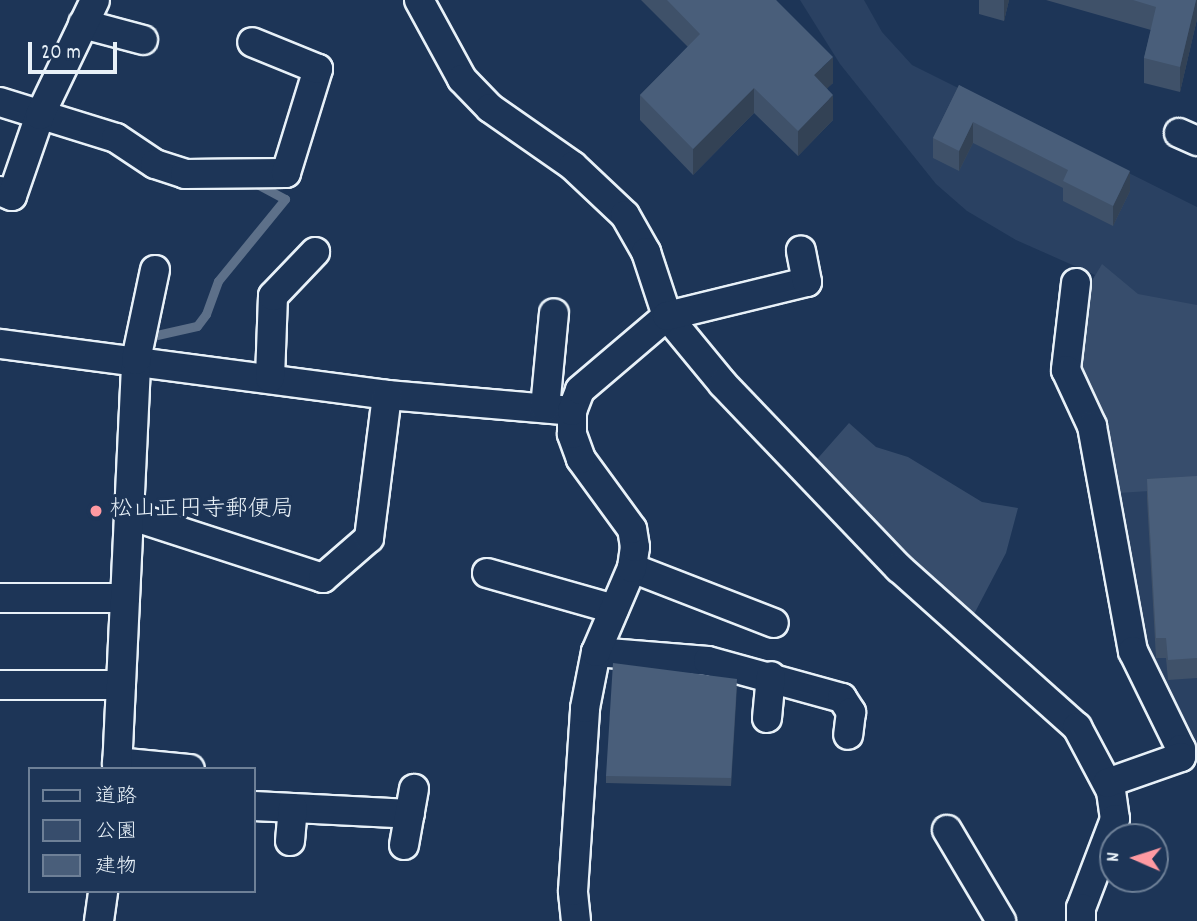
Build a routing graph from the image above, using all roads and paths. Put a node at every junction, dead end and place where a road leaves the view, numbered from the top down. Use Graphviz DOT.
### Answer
graph roads {
  1 [pos="419,0"];
  2 [pos="89,12"];
  3 [pos="143,40"];
  4 [pos="252,43"];
  5 [pos="0,103"];
  6 [pos="40,115"];
  7 [pos="0,191"];
  8 [pos="801,251"];
  9 [pos="315,252"];
  10 [pos="155,270"];
  11 [pos="1076,283"];
  12 [pos="554,313"];
  13 [pos="667,316"];
  14 [pos="0,344"];
  15 [pos="136,360"];
  16 [pos="270,379"];
  17 [pos="387,395"];
  18 [pos="559,409"];
  19 [pos="129,515"];
  20 [pos="632,568"];
  21 [pos="487,573"];
  22 [pos="0,598"];
  23 [pos="125,598"];
  24 [pos="614,609"];
  25 [pos="774,622"];
  26 [pos="596,652"];
  27 [pos="771,676"];
  28 [pos="0,685"];
  29 [pos="121,685"];
  30 [pos="767,718"];
  31 [pos="848,735"];
  32 [pos="117,765"];
  33 [pos="154,767"];
  34 [pos="1107,783"];
  35 [pos="256,806"];
  36 [pos="293,808"];
  37 [pos="947,830"];
  38 [pos="290,841"];
  39 [pos="404,845"];
  40 [pos="103,893"];
  41 [pos="99,921"];
  42 [pos="576,921"];
  43 [pos="1001,921"];
  44 [pos="1081,921"];
  1 -- 13 [label="street"];
  2 -- 3 [label="street"];
  2 -- 6 [label="street"];
  4 -- 6 [label="street"];
  5 -- 6 [label="street"];
  6 -- 7 [label="street"];
  8 -- 13 [label="street"];
  9 -- 16 [label="street"];
  10 -- 15 [label="street"];
  11 -- 34 [label="street"];
  12 -- 18 [label="street"];
  13 -- 18 [label="street"];
  13 -- 34 [label="street"];
  14 -- 15 [label="street"];
  15 -- 16 [label="street"];
  15 -- 19 [label="street"];
  16 -- 17 [label="street"];
  17 -- 18 [label="street"];
  17 -- 19 [label="street"];
  18 -- 20 [label="street"];
  19 -- 23 [label="street"];
  20 -- 24 [label="street"];
  20 -- 25 [label="street"];
  21 -- 24 [label="street"];
  22 -- 23 [label="street"];
  23 -- 29 [label="street"];
  24 -- 26 [label="street"];
  26 -- 27 [label="street"];
  26 -- 42 [label="street"];
  27 -- 30 [label="street"];
  27 -- 31 [label="street"];
  28 -- 29 [label="street"];
  29 -- 32 [label="street"];
  32 -- 33 [label="street"];
  34 -- 44 [label="street"];
  35 -- 36 [label="street"];
  36 -- 38 [label="street"];
  36 -- 39 [label="street"];
  37 -- 43 [label="street"];
  40 -- 41 [label="street"];
}
